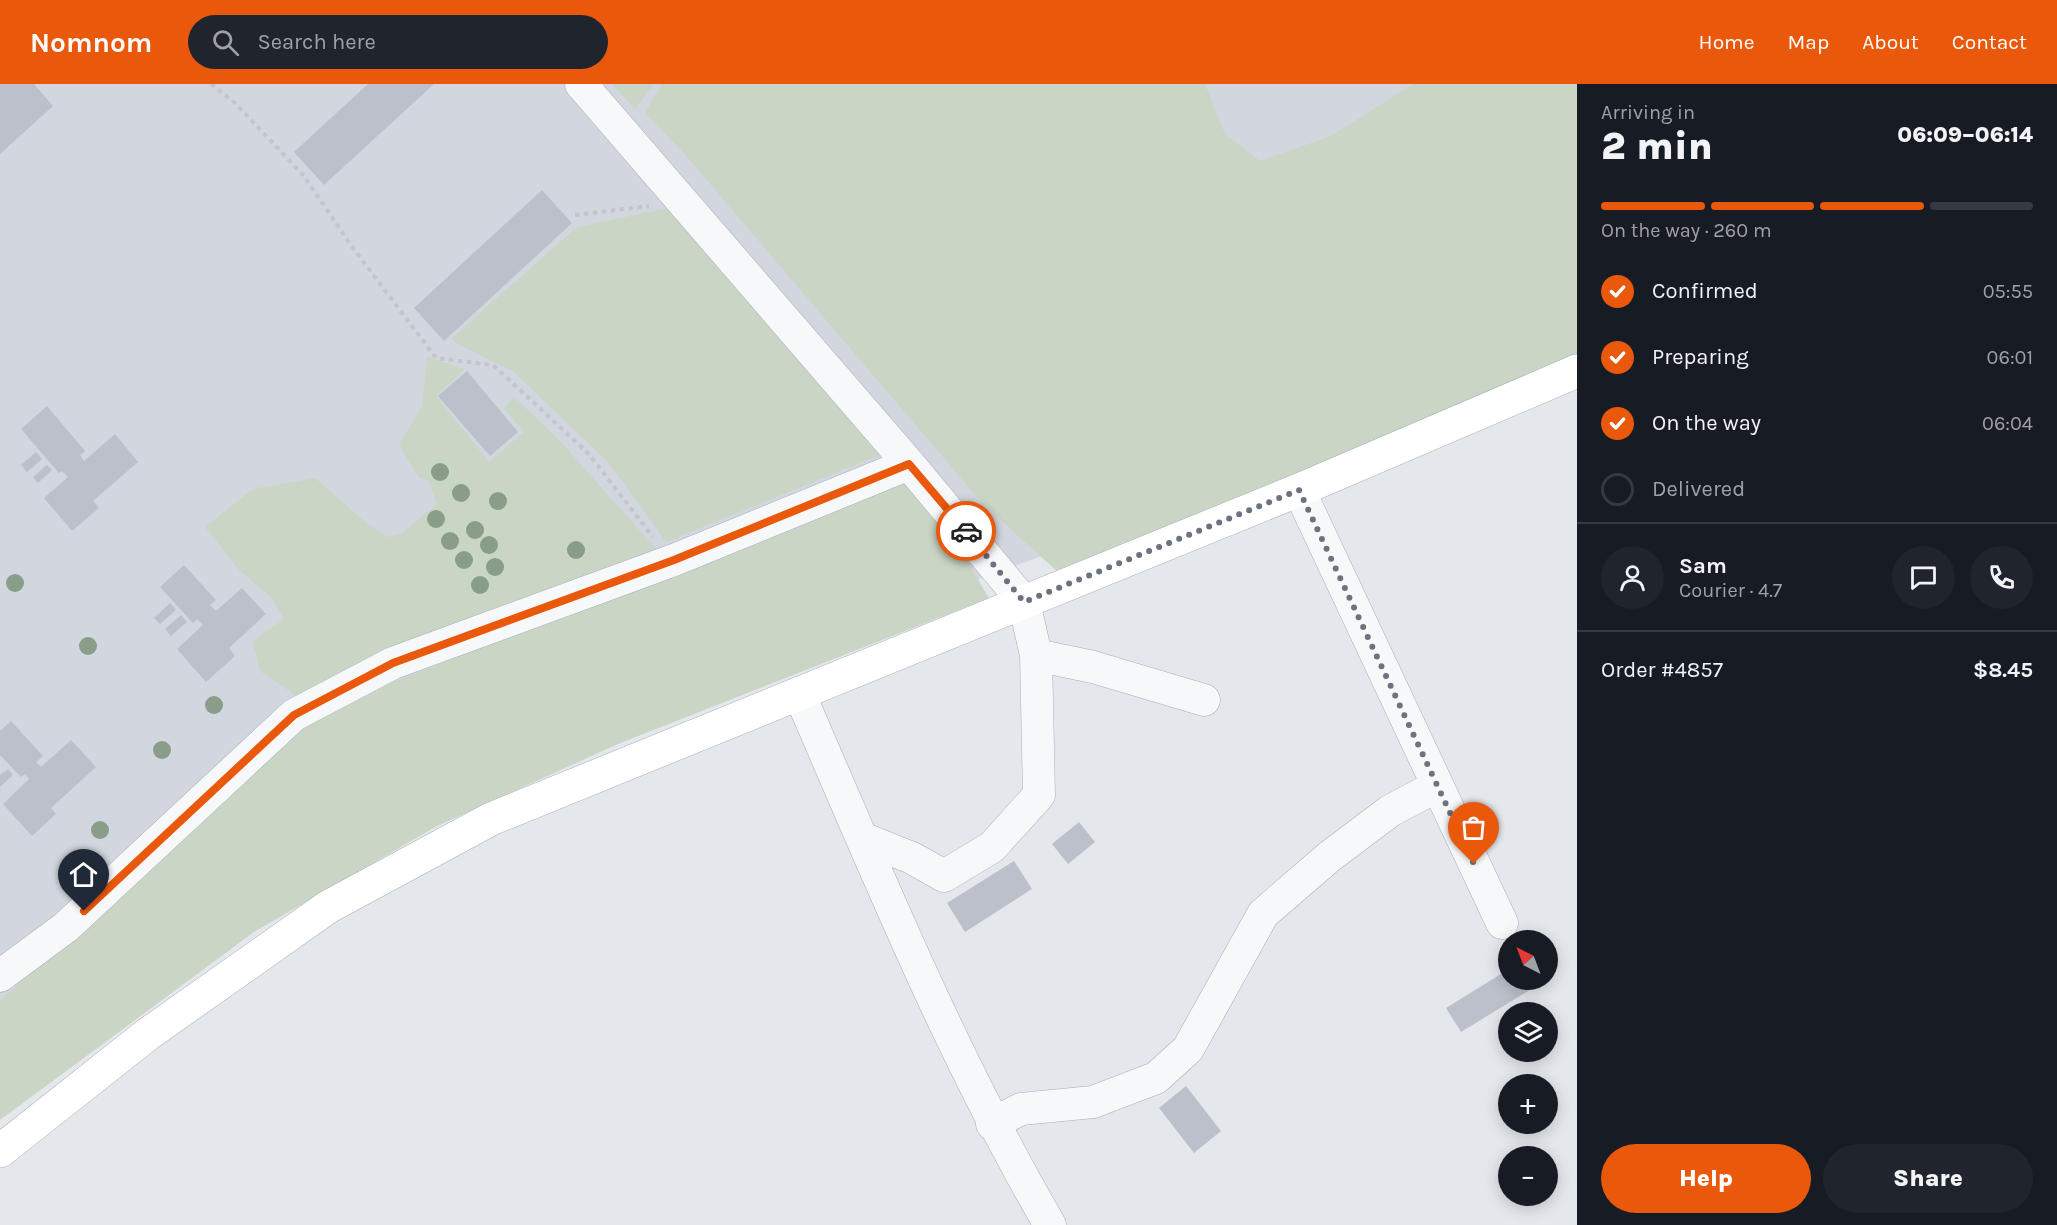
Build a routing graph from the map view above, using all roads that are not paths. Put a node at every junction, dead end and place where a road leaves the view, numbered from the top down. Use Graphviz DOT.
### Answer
graph roads {
  1 [pos="581,84"];
  2 [pos="1577,371"];
  3 [pos="909,464"];
  4 [pos="1299,490"];
  5 [pos="1024,602"];
  6 [pos="1036,655"];
  7 [pos="799,693"];
  8 [pos="1204,700"];
  9 [pos="1437,786"];
  10 [pos="862,838"];
  11 [pos="1502,922"];
  12 [pos="0,976"];
  13 [pos="992,1124"];
  14 [pos="0,1150"];
  15 [pos="1050,1225"];
  1 -- 3 [label="street"];
  2 -- 4 [label="main road"];
  3 -- 5 [label="street"];
  3 -- 12 [label="street"];
  4 -- 5 [label="main road"];
  4 -- 9 [label="street"];
  5 -- 6 [label="street"];
  5 -- 7 [label="main road"];
  6 -- 8 [label="street"];
  6 -- 10 [label="street"];
  7 -- 10 [label="street"];
  7 -- 14 [label="main road"];
  9 -- 11 [label="street"];
  9 -- 13 [label="street"];
  10 -- 13 [label="street"];
  13 -- 15 [label="street"];
}
